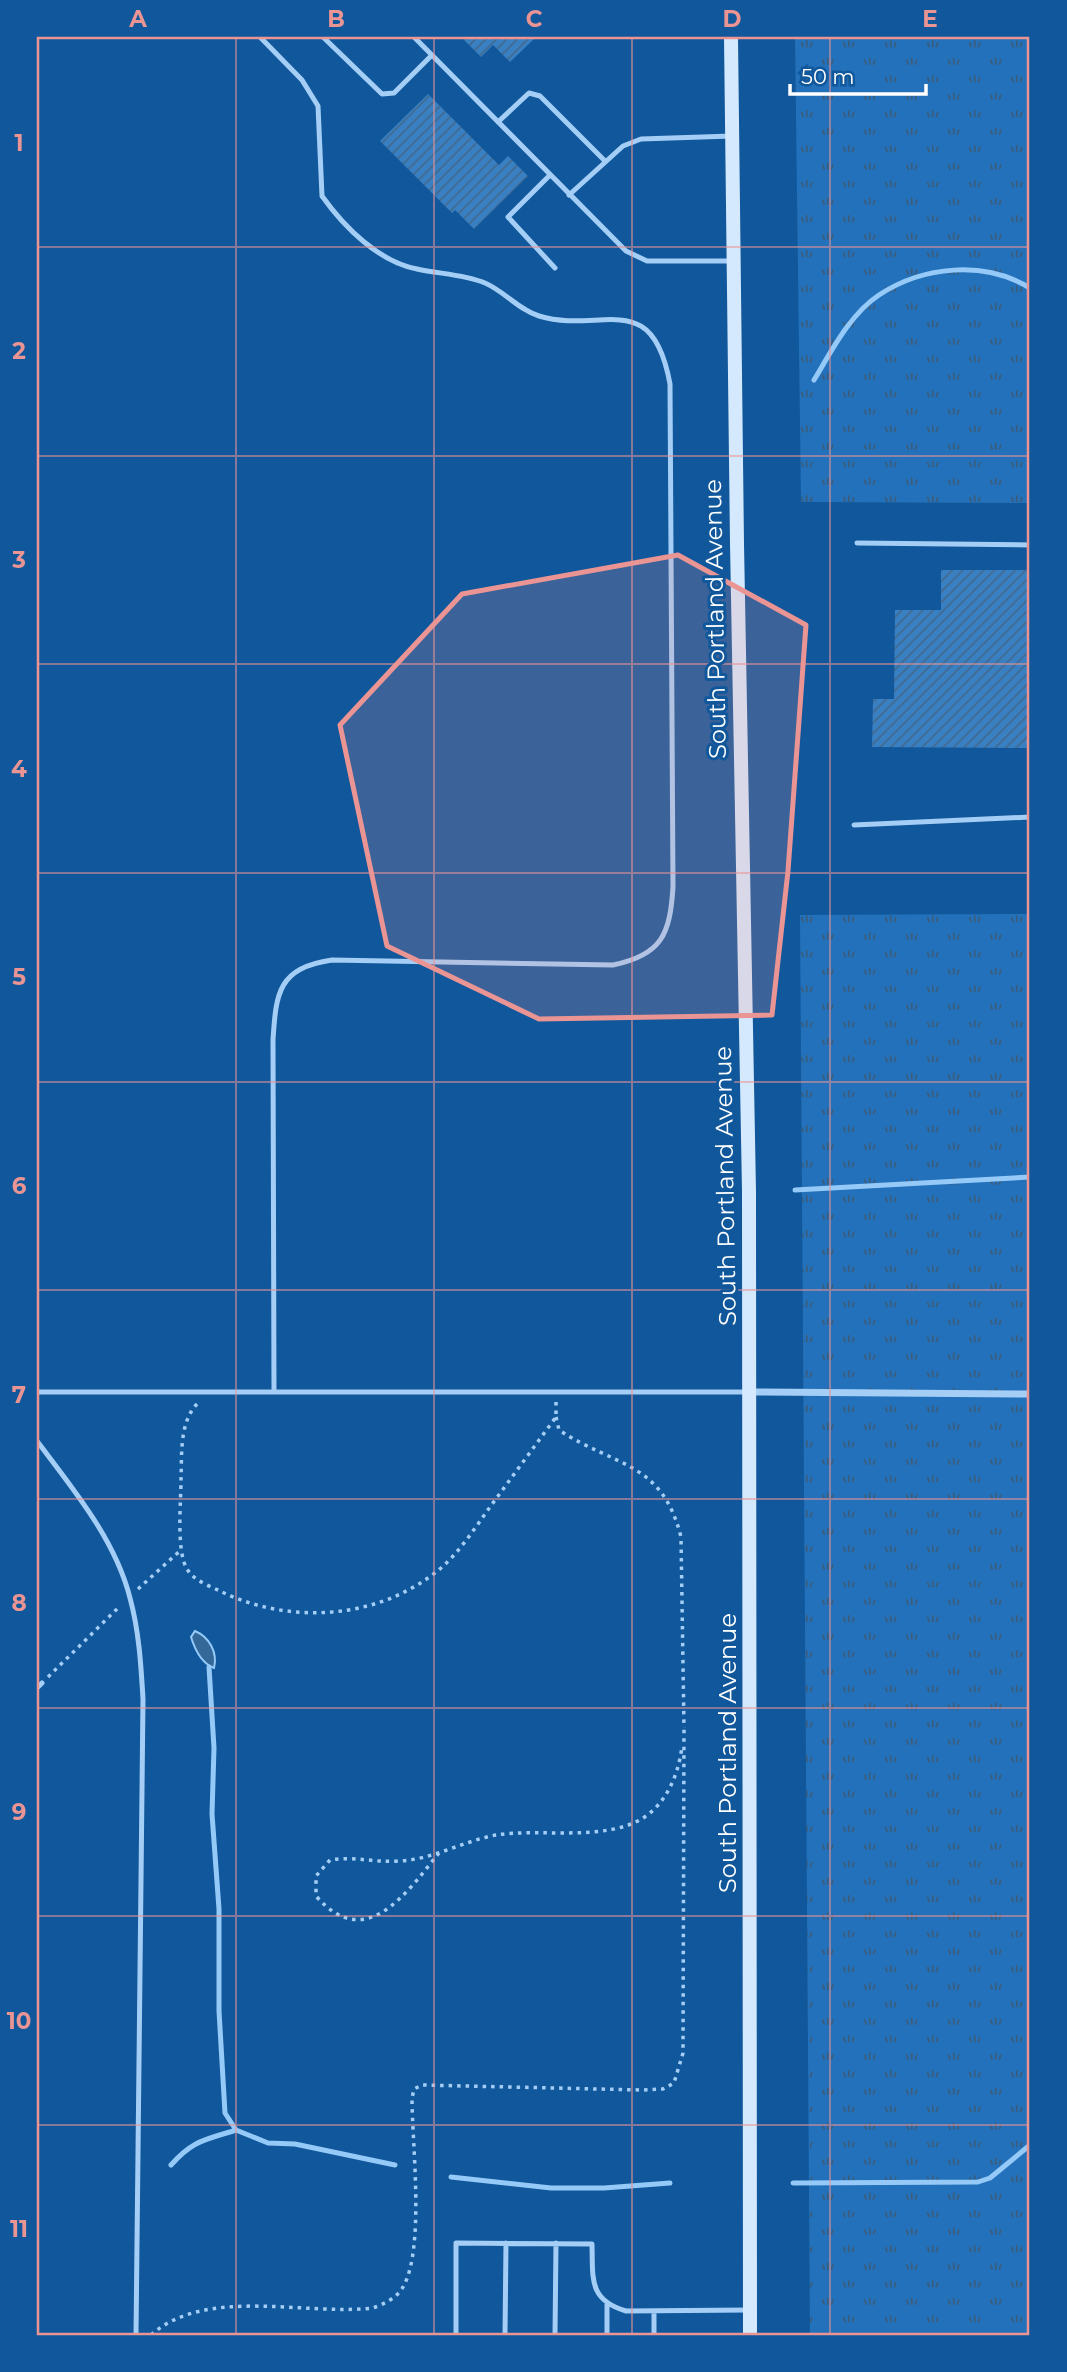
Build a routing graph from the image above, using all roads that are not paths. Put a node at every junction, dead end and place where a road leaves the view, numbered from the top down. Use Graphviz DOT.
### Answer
graph roads {
  1 [pos="260,37"];
  2 [pos="323,37"];
  3 [pos="414,37"];
  4 [pos="731,37"];
  5 [pos="432,55"];
  6 [pos="498,122"];
  7 [pos="732,136"];
  8 [pos="605,161"];
  9 [pos="550,175"];
  10 [pos="569,195"];
  11 [pos="733,261"];
  12 [pos="555,268"];
  13 [pos="857,543"];
  14 [pos="1030,545"];
  15 [pos="1030,817"];
  16 [pos="855,825"];
  17 [pos="37,1392"];
  18 [pos="274,1392"];
  19 [pos="750,1392"];
  20 [pos="1030,1394"];
  21 [pos="37,1441"];
  22 [pos="506,2243"];
  23 [pos="556,2243"];
  24 [pos="607,2305"];
  25 [pos="750,2310"];
  26 [pos="654,2311"];
  27 [pos="136,2335"];
  28 [pos="456,2335"];
  29 [pos="505,2335"];
  30 [pos="555,2335"];
  31 [pos="607,2335"];
  32 [pos="654,2335"];
  33 [pos="750,2335"];
  1 -- 18 [label="lane"];
  2 -- 5 [label="lane"];
  3 -- 5 [label="lane"];
  4 -- 7 [label="main road, South Portland Avenue"];
  5 -- 6 [label="lane"];
  6 -- 8 [label="lane"];
  6 -- 9 [label="lane"];
  7 -- 8 [label="lane"];
  7 -- 11 [label="main road, South Portland Avenue"];
  8 -- 10 [label="lane"];
  9 -- 10 [label="lane"];
  9 -- 12 [label="lane"];
  10 -- 11 [label="lane"];
  11 -- 19 [label="main road, South Portland Avenue"];
  13 -- 14 [label="lane"];
  15 -- 16 [label="lane"];
  17 -- 18 [label="lane"];
  18 -- 19 [label="lane"];
  19 -- 20 [label="street"];
  19 -- 25 [label="main road, South Portland Avenue"];
  21 -- 27 [label="lane"];
  22 -- 23 [label="lane"];
  22 -- 28 [label="lane"];
  22 -- 29 [label="lane"];
  23 -- 24 [label="lane"];
  23 -- 30 [label="lane"];
  24 -- 26 [label="lane"];
  24 -- 31 [label="lane"];
  25 -- 26 [label="lane"];
  25 -- 33 [label="main road, South Portland Avenue"];
  26 -- 32 [label="lane"];
}
